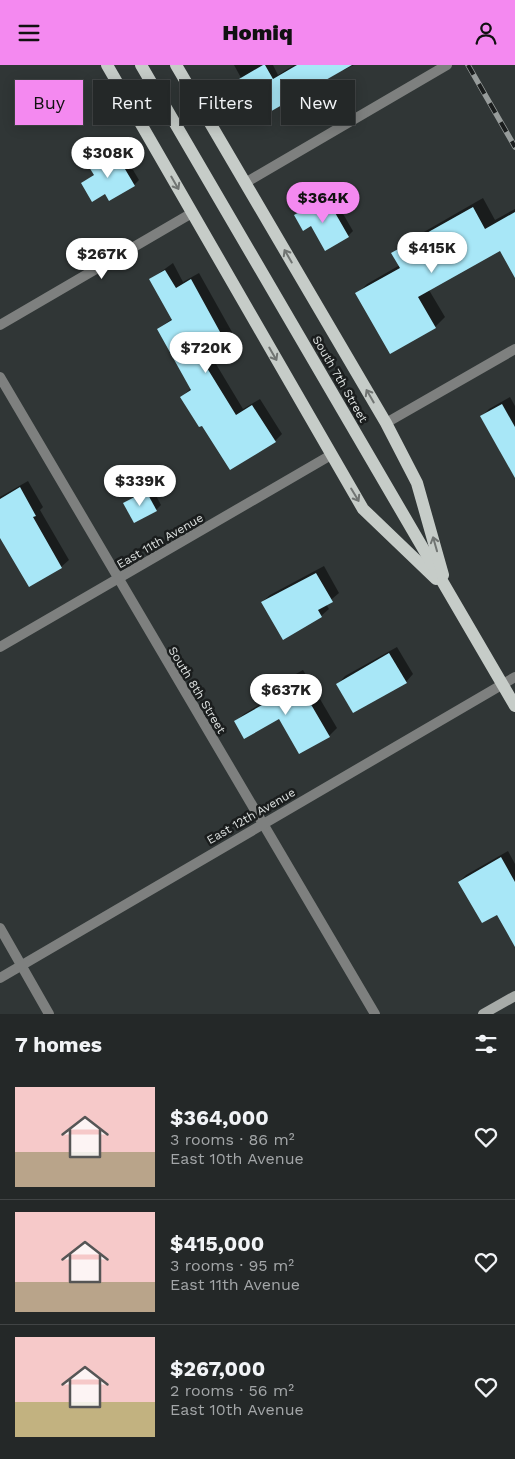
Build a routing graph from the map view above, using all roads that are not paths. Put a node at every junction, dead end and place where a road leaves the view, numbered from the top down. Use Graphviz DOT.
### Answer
graph roads {
  1 [pos="106,65"];
  2 [pos="141,65"];
  3 [pos="176,65"];
  4 [pos="447,65"];
  5 [pos="245,183"];
  6 [pos="192,213"];
  7 [pos="0,325"];
  8 [pos="515,349"];
  9 [pos="0,377"];
  10 [pos="386,423"];
  11 [pos="332,455"];
  12 [pos="117,580"];
  13 [pos="448,591"];
  14 [pos="0,647"];
  15 [pos="515,677"];
  16 [pos="502,684"];
  17 [pos="515,706"];
  18 [pos="262,824"];
  19 [pos="0,928"];
  20 [pos="21,966"];
  21 [pos="0,978"];
  22 [pos="515,996"];
  23 [pos="49,1014"];
  24 [pos="374,1014"];
  25 [pos="483,1014"];
  1 -- 6 [label="main road, one-way"];
  2 -- 13 [label="main road, South 7th Street"];
  3 -- 5 [label="main road"];
  4 -- 5 [label="street"];
  10 -- 5 [label="main road, one-way"];
  6 -- 7 [label="street"];
  6 -- 11 [label="main road, one-way"];
  8 -- 10 [label="street"];
  9 -- 12 [label="street, South 8th Street"];
  13 -- 10 [label="main road, one-way"];
  11 -- 12 [label="street, East 11th Avenue"];
  11 -- 13 [label="main road, one-way"];
  12 -- 14 [label="street, East 11th Avenue"];
  12 -- 18 [label="street, South 8th Street"];
  13 -- 16 [label="main road, South 7th Street"];
  15 -- 16 [label="street, East 12th Avenue"];
  16 -- 17 [label="main road, South 7th Street"];
  16 -- 18 [label="street, East 12th Avenue"];
  18 -- 20 [label="street, East 12th Avenue"];
  18 -- 24 [label="street, South 8th Street"];
  19 -- 20 [label="street"];
  20 -- 21 [label="street, East 12th Avenue"];
  20 -- 23 [label="street"];
  22 -- 25 [label="street"];
}
